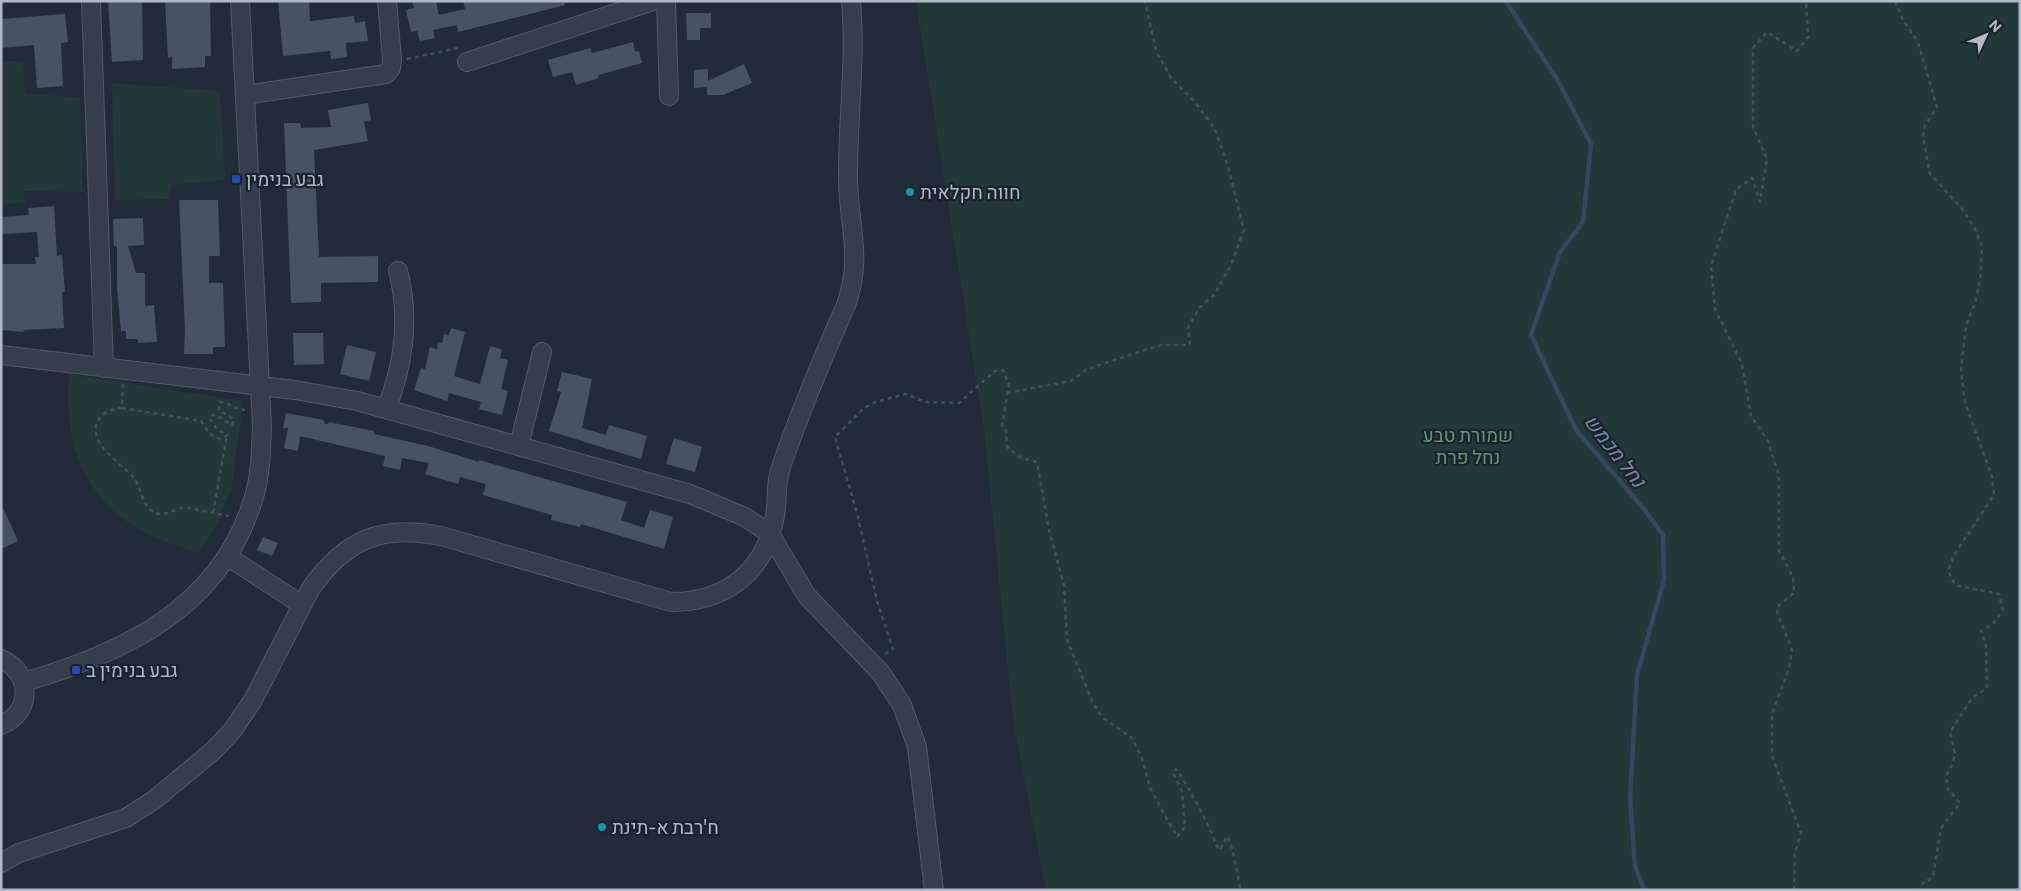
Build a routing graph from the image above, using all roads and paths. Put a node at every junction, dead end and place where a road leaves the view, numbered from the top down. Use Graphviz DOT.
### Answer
graph roads {
  1 [pos="91,1"];
  2 [pos="240,1"];
  3 [pos="387,1"];
  4 [pos="653,1"];
  5 [pos="666,1"];
  6 [pos="851,1"];
  7 [pos="1145,1"];
  8 [pos="1806,1"];
  9 [pos="1895,1"];
  10 [pos="467,62"];
  11 [pos="392,63"];
  12 [pos="245,94"];
  13 [pos="669,96"];
  14 [pos="398,271"];
  15 [pos="542,352"];
  16 [pos="1,355"];
  17 [pos="104,368"];
  18 [pos="123,370"];
  19 [pos="261,386"];
  20 [pos="1007,393"];
  21 [pos="122,408"];
  22 [pos="386,409"];
  23 [pos="262,412"];
  24 [pos="227,435"];
  25 [pos="519,446"];
  26 [pos="213,513"];
  27 [pos="246,519"];
  28 [pos="770,534"];
  29 [pos="227,556"];
  30 [pos="302,605"];
  31 [pos="1,659"];
  32 [pos="871,663"];
  33 [pos="24,682"];
  34 [pos="1,725"];
  35 [pos="1,863"];
  36 [pos="934,890"];
  37 [pos="1241,890"];
  38 [pos="1794,890"];
  39 [pos="1919,890"];
  1 -- 17 [label="street"];
  2 -- 12 [label="street"];
  3 -- 11 [label="street"];
  4 -- 10 [label="street"];
  5 -- 13 [label="street"];
  6 -- 28 [label="street"];
  7 -- 20 [label="path"];
  8 -- 38 [label="path"];
  9 -- 39 [label="path"];
  10 -- 11 [label="path"];
  11 -- 12 [label="street"];
  12 -- 19 [label="street"];
  14 -- 22 [label="street"];
  15 -- 25 [label="street"];
  16 -- 17 [label="street"];
  17 -- 18 [label="street"];
  18 -- 19 [label="street"];
  18 -- 21 [label="path"];
  19 -- 22 [label="street"];
  19 -- 23 [label="street"];
  20 -- 32 [label="path"];
  20 -- 37 [label="path"];
  21 -- 24 [label="path"];
  21 -- 26 [label="path"];
  22 -- 25 [label="street"];
  23 -- 24 [label="path"];
  23 -- 27 [label="street"];
  24 -- 26 [label="path"];
  25 -- 28 [label="street"];
  26 -- 27 [label="path"];
  27 -- 29 [label="street"];
  28 -- 30 [label="street"];
  28 -- 32 [label="street"];
  29 -- 30 [label="street"];
  29 -- 33 [label="street"];
  30 -- 35 [label="street"];
  31 -- 33 [label="street"];
  32 -- 36 [label="street"];
  33 -- 34 [label="street"];
}
